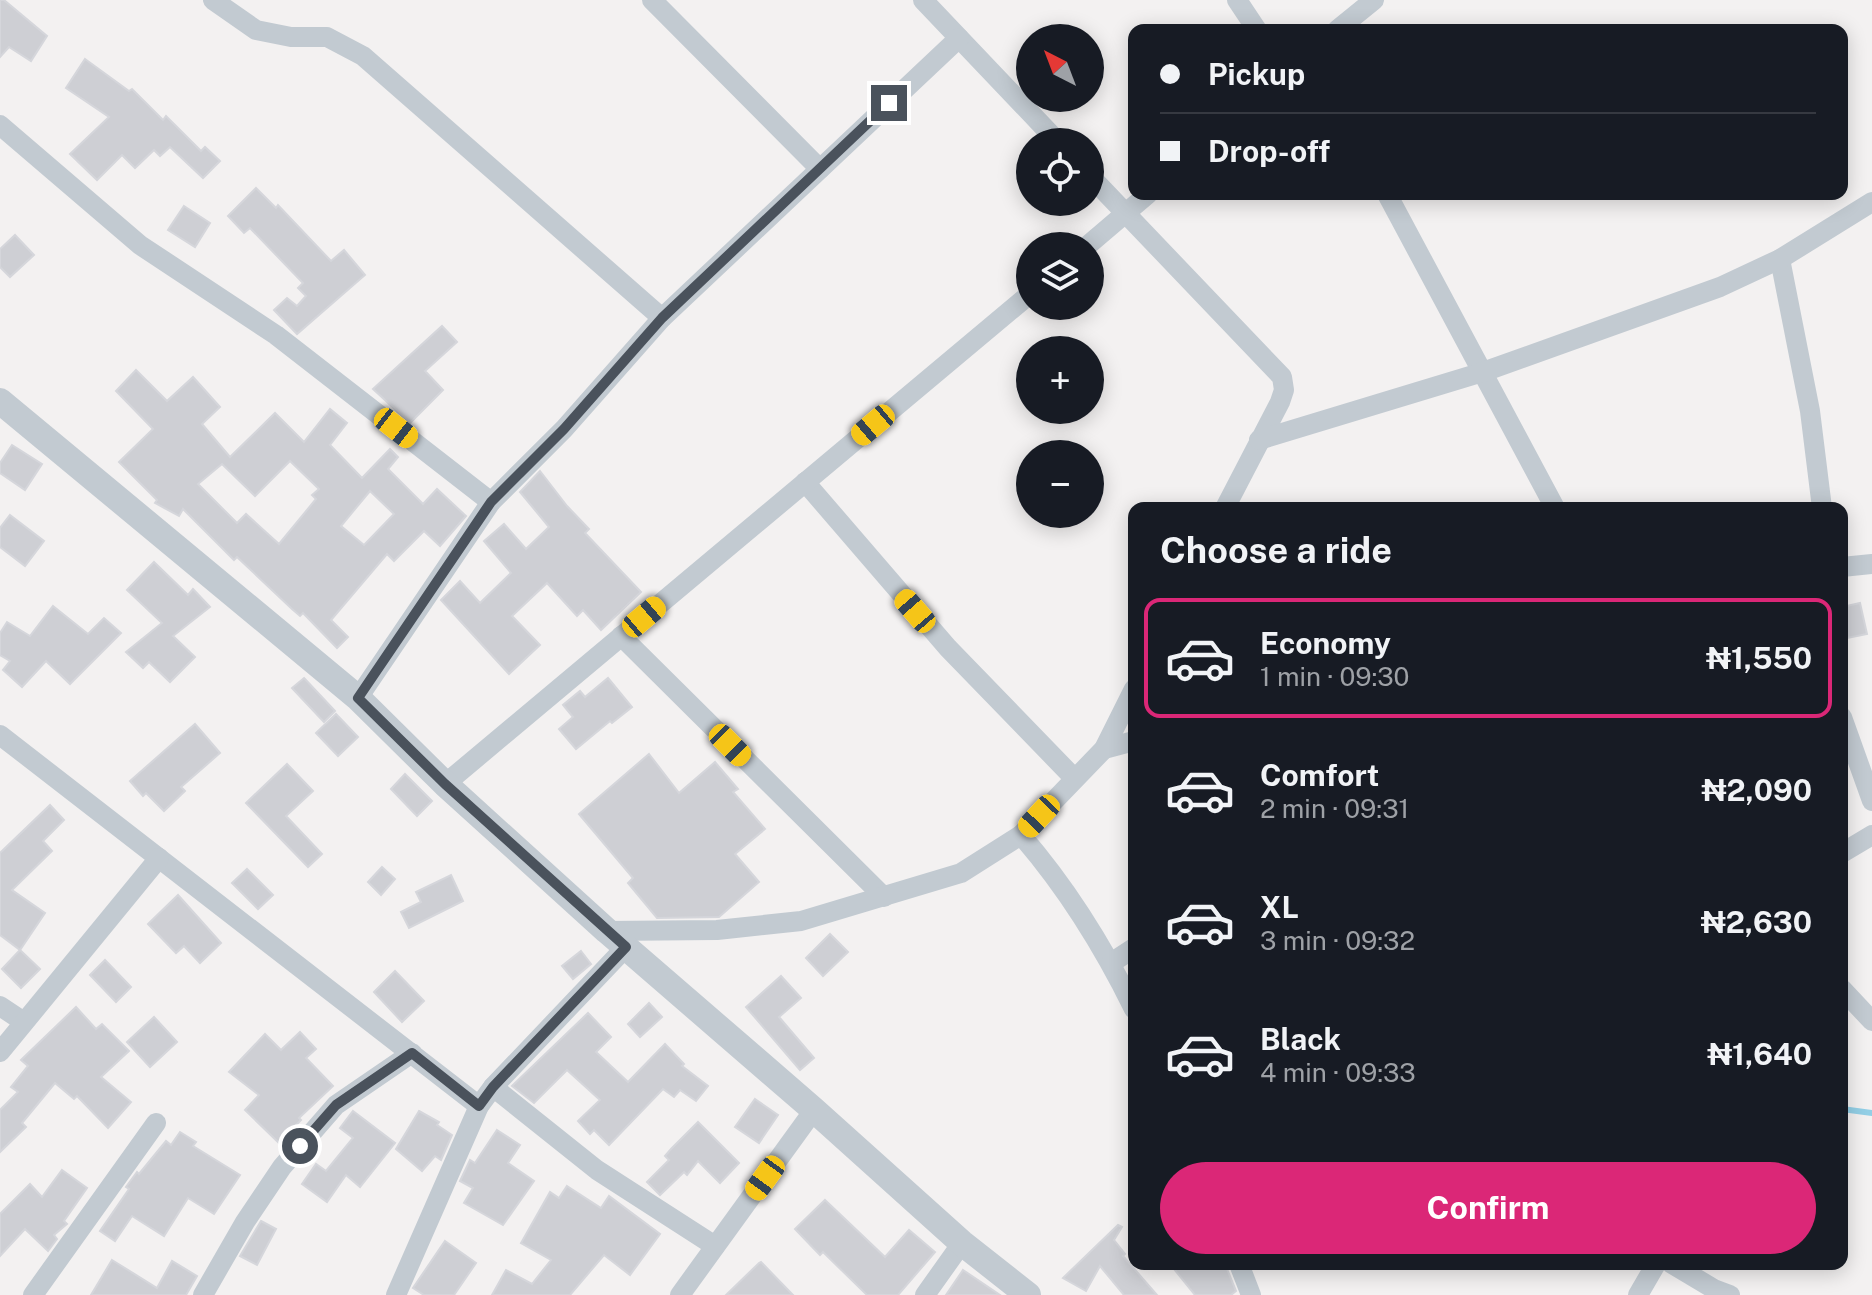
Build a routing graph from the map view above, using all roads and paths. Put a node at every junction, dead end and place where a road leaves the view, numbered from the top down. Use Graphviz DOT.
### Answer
graph roads {
  1 [pos="213,0"];
  2 [pos="652,0"];
  3 [pos="923,0"];
  4 [pos="1237,0"];
  5 [pos="1374,0"];
  6 [pos="1253,24"];
  7 [pos="1344,24"];
  8 [pos="959,38"];
  9 [pos="0,125"];
  10 [pos="1045,128"];
  11 [pos="820,169"];
  12 [pos="1104,190"];
  13 [pos="1141,200"];
  14 [pos="1390,200"];
  15 [pos="1872,202"];
  16 [pos="1126,213"];
  17 [pos="1104,232"];
  18 [pos="1780,259"];
  19 [pos="1016,306"];
  20 [pos="662,318"];
  21 [pos="1483,372"];
  22 [pos="0,401"];
  23 [pos="1259,440"];
  24 [pos="805,482"];
  25 [pos="491,502"];
  26 [pos="1228,502"];
  27 [pos="1552,502"];
  28 [pos="1821,502"];
  29 [pos="1872,564"];
  30 [pos="1848,566"];
  31 [pos="621,636"];
  32 [pos="358,698"];
  33 [pos="1128,701"];
  34 [pos="1848,734"];
  35 [pos="0,735"];
  36 [pos="1128,743"];
  37 [pos="1104,749"];
  38 [pos="1074,778"];
  39 [pos="445,784"];
  40 [pos="1872,801"];
  41 [pos="1021,835"];
  42 [pos="1872,835"];
  43 [pos="1848,849"];
  44 [pos="159,858"];
  45 [pos="884,897"];
  46 [pos="616,939"];
  47 [pos="1128,952"];
  48 [pos="1111,963"];
  49 [pos="1848,995"];
  50 [pos="1128,997"];
  51 [pos="0,1006"];
  52 [pos="1872,1021"];
  53 [pos="24,1022"];
  54 [pos="0,1052"];
  55 [pos="412,1053"];
  56 [pos="493,1087"];
  57 [pos="479,1106"];
  58 [pos="814,1110"];
  59 [pos="156,1123"];
  60 [pos="962,1243"];
  61 [pos="715,1246"];
  62 [pos="1241,1270"];
  63 [pos="1653,1270"];
  64 [pos="1682,1270"];
  65 [pos="33,1295"];
  66 [pos="203,1295"];
  67 [pos="396,1295"];
  68 [pos="680,1295"];
  69 [pos="925,1295"];
  70 [pos="1028,1295"];
  71 [pos="1251,1295"];
  72 [pos="1638,1295"];
  73 [pos="1730,1295"];
  1 -- 20 [label="street"];
  2 -- 11 [label="street"];
  3 -- 8 [label="street"];
  4 -- 6 [label="street"];
  5 -- 7 [label="street"];
  8 -- 10 [label="street"];
  8 -- 11 [label="street"];
  9 -- 25 [label="street"];
  11 -- 20 [label="street"];
  12 -- 16 [label="street"];
  13 -- 16 [label="street"];
  14 -- 21 [label="street"];
  15 -- 18 [label="street"];
  16 -- 17 [label="street"];
  16 -- 23 [label="street"];
  18 -- 21 [label="street"];
  18 -- 28 [label="street"];
  19 -- 24 [label="street"];
  20 -- 25 [label="street"];
  21 -- 23 [label="street"];
  21 -- 27 [label="street"];
  22 -- 32 [label="street"];
  23 -- 26 [label="street"];
  24 -- 31 [label="street"];
  24 -- 38 [label="street"];
  25 -- 32 [label="street"];
  29 -- 30 [label="street"];
  31 -- 39 [label="street"];
  31 -- 45 [label="street"];
  32 -- 39 [label="street"];
  33 -- 37 [label="street"];
  34 -- 40 [label="street"];
  35 -- 44 [label="street"];
  36 -- 37 [label="street"];
  37 -- 38 [label="street"];
  38 -- 41 [label="street"];
  39 -- 46 [label="street"];
  41 -- 45 [label="street"];
  41 -- 48 [label="street"];
  42 -- 43 [label="street"];
  44 -- 53 [label="street"];
  44 -- 55 [label="street"];
  45 -- 46 [label="street"];
  46 -- 56 [label="street"];
  46 -- 58 [label="street"];
  47 -- 48 [label="street"];
  48 -- 50 [label="street"];
  49 -- 52 [label="street"];
  51 -- 53 [label="street"];
  53 -- 54 [label="street"];
  55 -- 57 [label="street"];
  55 -- 66 [label="street"];
  56 -- 57 [label="street"];
  56 -- 61 [label="street"];
  57 -- 67 [label="street"];
  58 -- 60 [label="street"];
  58 -- 61 [label="street"];
  59 -- 65 [label="street"];
  60 -- 69 [label="street"];
  60 -- 70 [label="street"];
  61 -- 68 [label="street"];
  62 -- 71 [label="street"];
  63 -- 72 [label="street"];
  64 -- 73 [label="street"];
}
